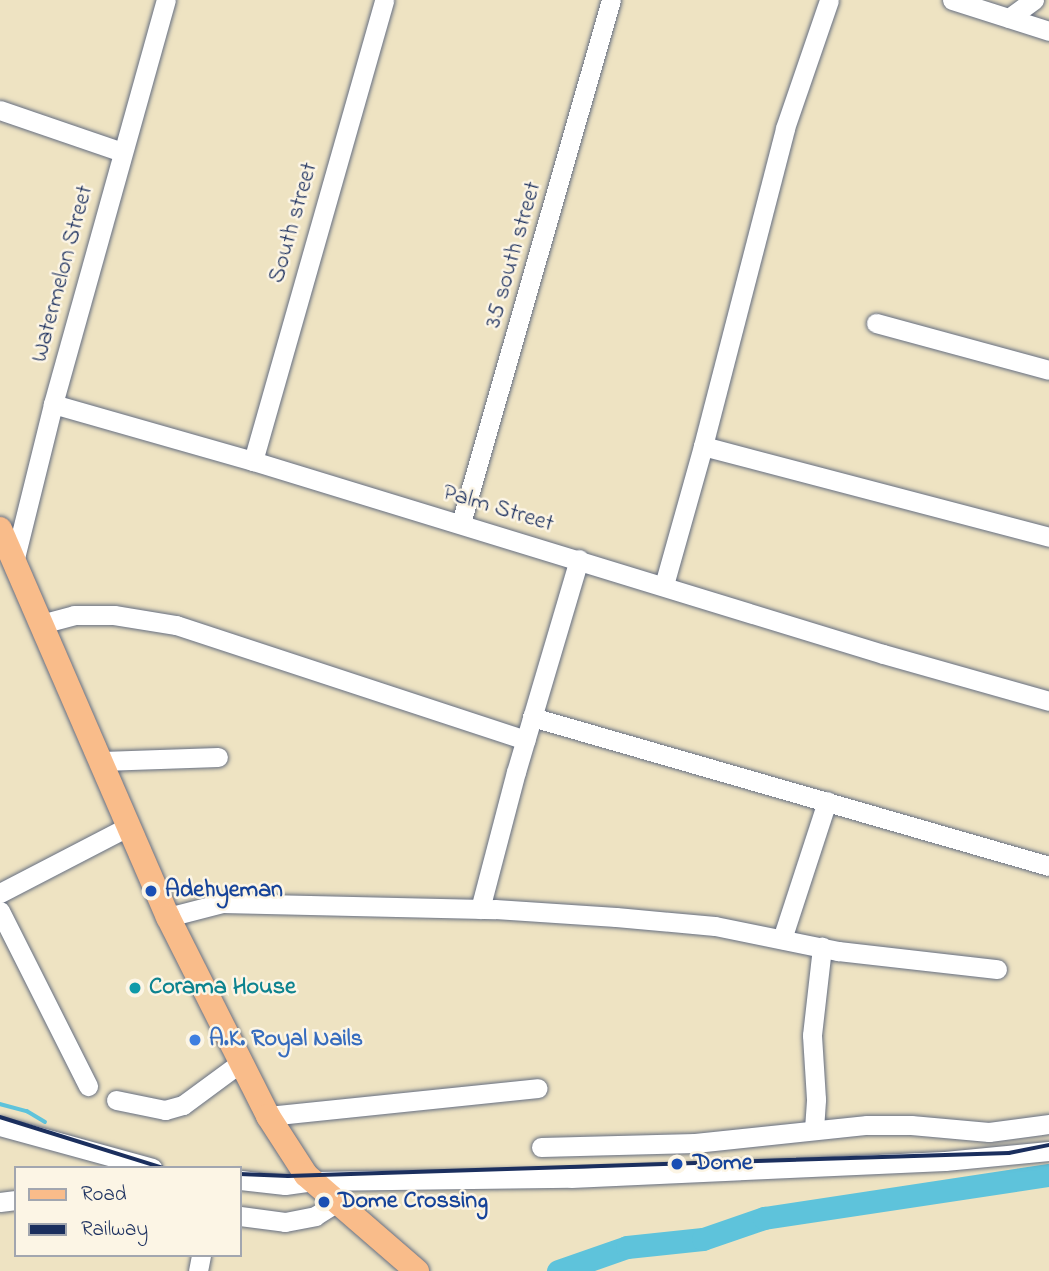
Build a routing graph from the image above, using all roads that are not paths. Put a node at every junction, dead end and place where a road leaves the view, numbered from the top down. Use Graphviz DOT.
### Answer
graph roads {
  1 [pos="166,0"];
  2 [pos="384,0"];
  3 [pos="611,0"];
  4 [pos="829,0"];
  5 [pos="952,0"];
  6 [pos="1034,0"];
  7 [pos="1009,18"];
  8 [pos="1049,31"];
  9 [pos="0,110"];
  10 [pos="122,152"];
  11 [pos="876,323"];
  12 [pos="1049,370"];
  13 [pos="53,404"];
  14 [pos="703,446"];
  15 [pos="253,461"];
  16 [pos="461,523"];
  17 [pos="0,529"];
  18 [pos="1049,537"];
  19 [pos="579,559"];
  20 [pos="14,562"];
  21 [pos="664,584"];
  22 [pos="41,624"];
  23 [pos="1049,701"];
  24 [pos="533,717"];
  25 [pos="526,740"];
  26 [pos="218,757"];
  27 [pos="102,761"];
  28 [pos="827,801"];
  29 [pos="129,826"];
  30 [pos="1049,866"];
  31 [pos="0,893"];
  32 [pos="480,909"];
  33 [pos="0,911"];
  34 [pos="168,917"];
  35 [pos="782,939"];
  36 [pos="822,947"];
  37 [pos="997,969"];
  38 [pos="240,1063"];
  39 [pos="88,1086"];
  40 [pos="538,1088"];
  41 [pos="116,1100"];
  42 [pos="268,1116"];
  43 [pos="1049,1124"];
  44 [pos="0,1126"];
  45 [pos="814,1129"];
  46 [pos="541,1147"];
  47 [pos="1049,1151"];
  48 [pos="145,1166"];
  49 [pos="242,1180"];
  50 [pos="312,1181"];
  51 [pos="336,1203"];
  52 [pos="242,1216"];
  53 [pos="418,1271"];
  1 -- 10 [label="street, Watermelon Street"];
  2 -- 15 [label="street, South street"];
  3 -- 16 [label="street, 35 south street"];
  4 -- 14 [label="street"];
  5 -- 7 [label="street"];
  6 -- 7 [label="street"];
  7 -- 8 [label="street"];
  9 -- 10 [label="street"];
  10 -- 13 [label="street, Watermelon Street"];
  11 -- 12 [label="street"];
  13 -- 15 [label="street, Palm Street"];
  13 -- 20 [label="street, Watermelon Street"];
  14 -- 18 [label="street"];
  14 -- 21 [label="street"];
  15 -- 16 [label="street, Palm Street"];
  16 -- 19 [label="street, Palm Street"];
  17 -- 20 [label="main road"];
  19 -- 21 [label="street"];
  19 -- 24 [label="street, Palm Street"];
  20 -- 22 [label="main road"];
  21 -- 23 [label="street"];
  22 -- 25 [label="street"];
  22 -- 27 [label="main road"];
  24 -- 25 [label="street, Palm Street"];
  24 -- 28 [label="street"];
  25 -- 32 [label="street, Palm Street"];
  26 -- 27 [label="street"];
  27 -- 29 [label="main road"];
  28 -- 30 [label="street"];
  28 -- 35 [label="street"];
  29 -- 31 [label="street"];
  29 -- 34 [label="main road"];
  32 -- 34 [label="street"];
  32 -- 35 [label="street"];
  33 -- 39 [label="street"];
  34 -- 38 [label="main road"];
  35 -- 36 [label="street"];
  36 -- 37 [label="street"];
  36 -- 45 [label="street"];
  38 -- 41 [label="street"];
  38 -- 42 [label="main road"];
  40 -- 42 [label="street"];
  42 -- 50 [label="main road"];
  43 -- 45 [label="street"];
  44 -- 48 [label="street"];
  45 -- 46 [label="street"];
  47 -- 50 [label="street"];
  49 -- 50 [label="street"];
  50 -- 51 [label="main road"];
  51 -- 52 [label="street"];
  51 -- 53 [label="main road"];
}
